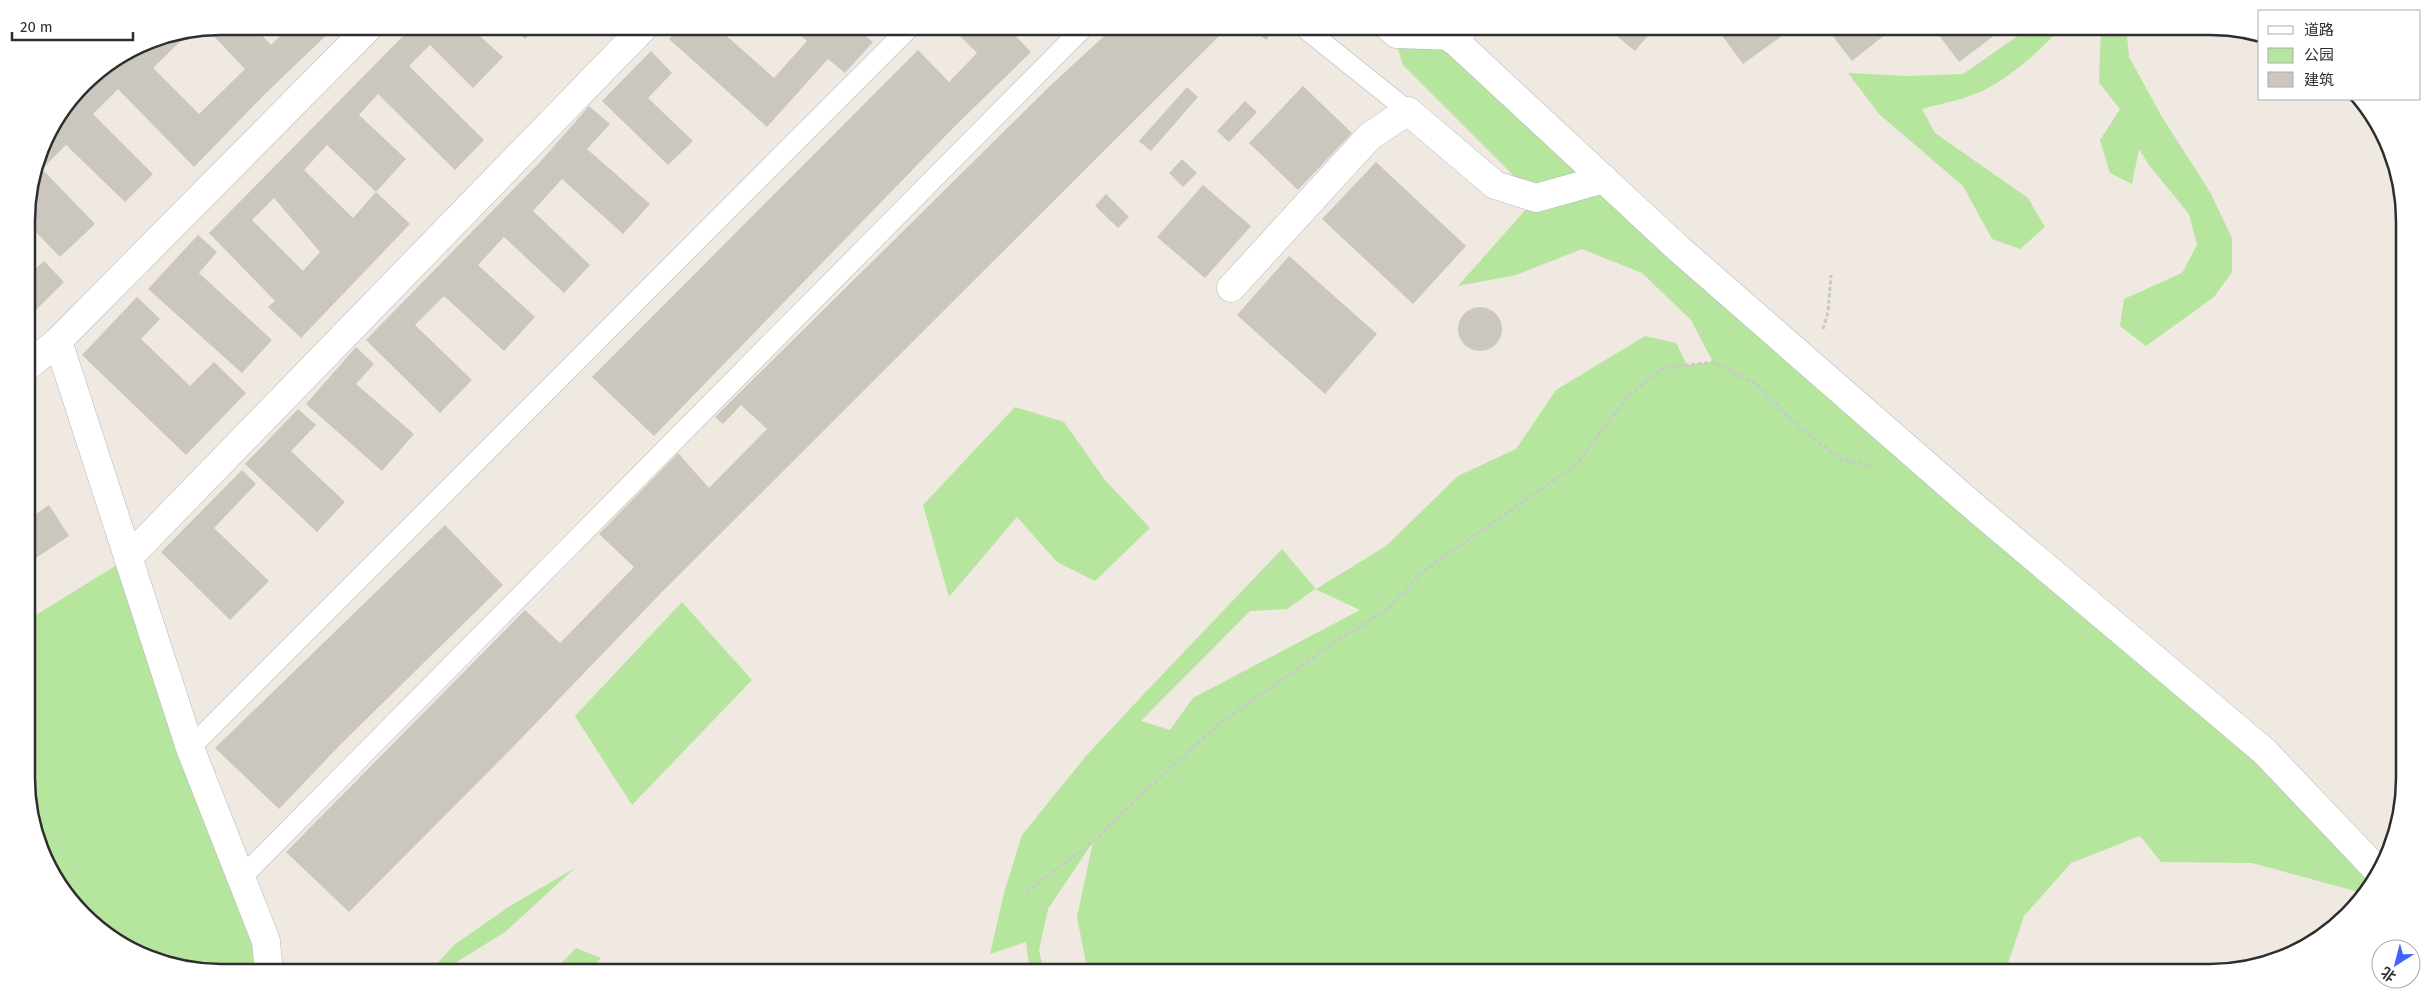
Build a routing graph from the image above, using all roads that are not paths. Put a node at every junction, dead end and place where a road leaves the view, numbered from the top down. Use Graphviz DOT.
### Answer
graph roads {
  1 [pos="361,35"];
  2 [pos="636,35"];
  3 [pos="902,35"];
  4 [pos="1076,35"];
  5 [pos="1313,35"];
  6 [pos="1392,35"];
  7 [pos="1420,35"];
  8 [pos="1457,35"];
  9 [pos="1408,111"];
  10 [pos="1604,179"];
  11 [pos="1231,288"];
  12 [pos="58,341"];
  13 [pos="35,360"];
  14 [pos="128,558"];
  15 [pos="190,748"];
  16 [pos="2374,866"];
  17 [pos="241,878"];
  18 [pos="268,964"];
  1 -- 12 [label="street"];
  2 -- 14 [label="street"];
  3 -- 15 [label="lane"];
  4 -- 17 [label="lane"];
  5 -- 9 [label="lane"];
  6 -- 7 [label="lane"];
  8 -- 10 [label="street"];
  9 -- 10 [label="street"];
  9 -- 11 [label="street"];
  10 -- 16 [label="street"];
  12 -- 13 [label="street"];
  12 -- 14 [label="street"];
  14 -- 15 [label="street"];
  15 -- 17 [label="street"];
  17 -- 18 [label="street"];
}
